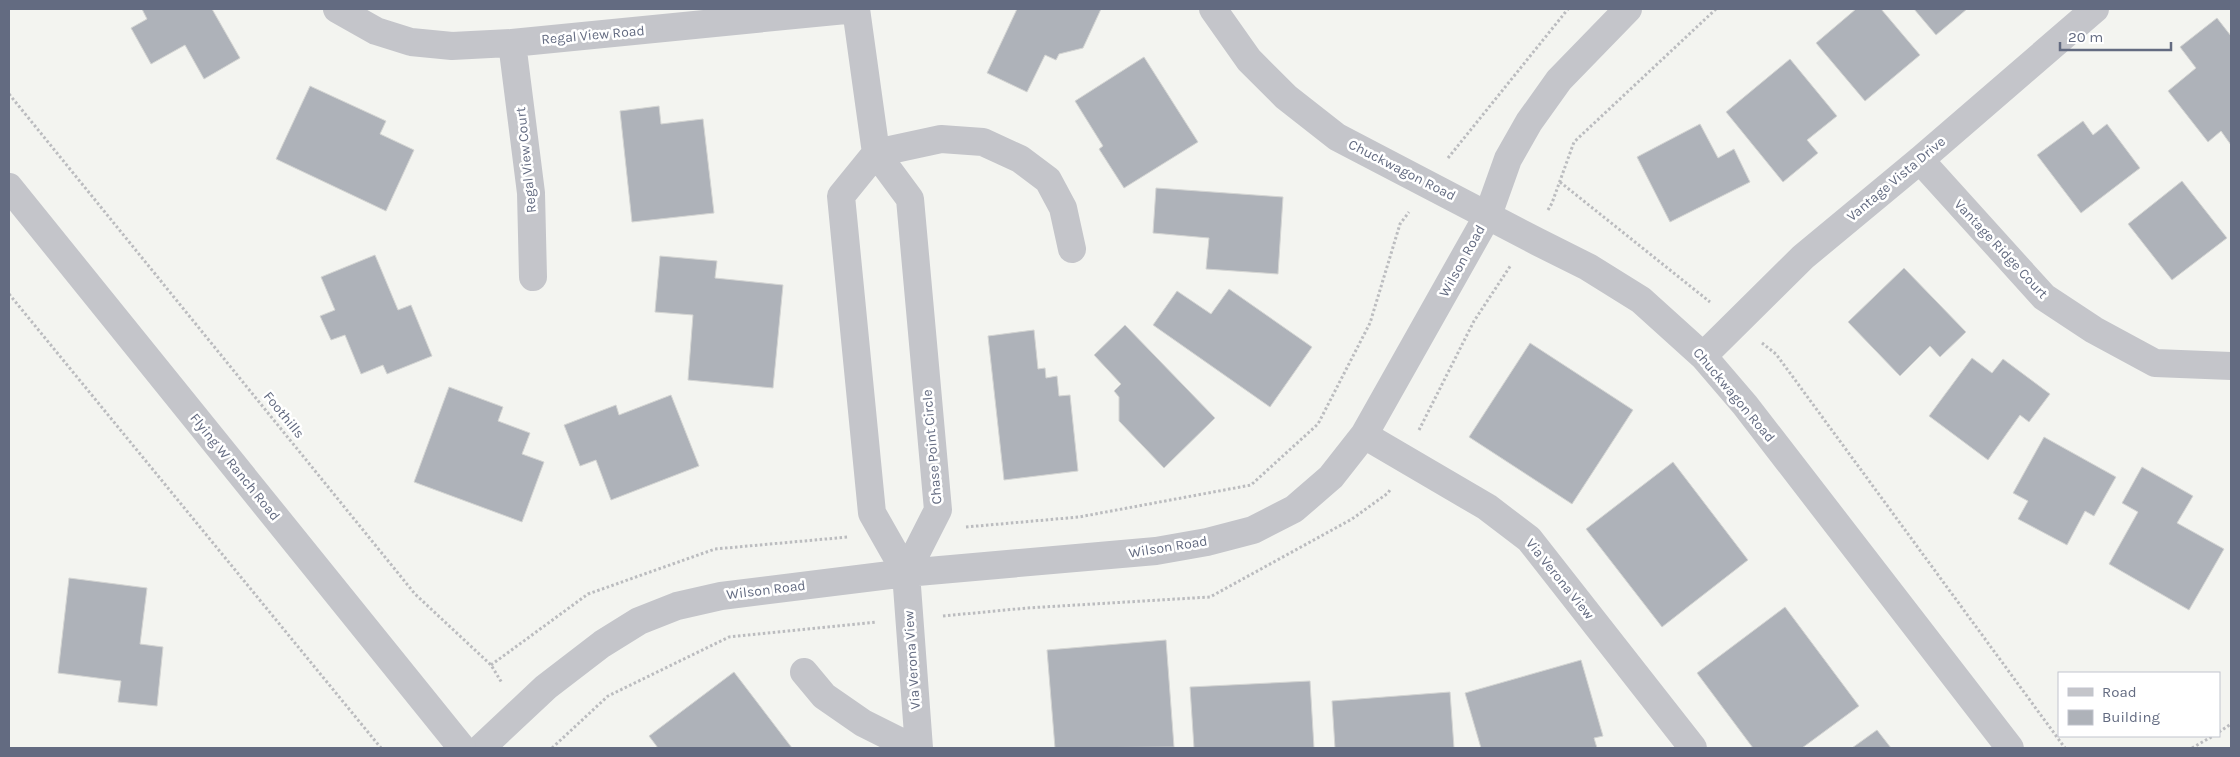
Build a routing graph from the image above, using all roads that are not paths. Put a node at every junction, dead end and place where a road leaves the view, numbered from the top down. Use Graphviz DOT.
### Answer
graph roads {
  1 [pos="336,9"];
  2 [pos="856,9"];
  3 [pos="1213,9"];
  4 [pos="1628,9"];
  5 [pos="2095,9"];
  6 [pos="512,43"];
  7 [pos="876,152"];
  8 [pos="1920,160"];
  9 [pos="9,187"];
  10 [pos="1488,214"];
  11 [pos="1072,249"];
  12 [pos="533,277"];
  13 [pos="1703,356"];
  14 [pos="2231,366"];
  15 [pos="1364,435"];
  16 [pos="906,572"];
  17 [pos="804,672"];
  18 [pos="462,748"];
  19 [pos="481,748"];
  20 [pos="913,748"];
  21 [pos="919,748"];
  22 [pos="1693,748"];
  23 [pos="2010,748"];
  1 -- 6 [label="street, Regal View Road"];
  2 -- 6 [label="street, Regal View Road"];
  2 -- 7 [label="street, Chase Point Circle"];
  3 -- 10 [label="street, Chuckwagon Road"];
  4 -- 10 [label="street, Wilson Road"];
  5 -- 8 [label="street, Vantage Vista Drive"];
  6 -- 12 [label="street, Regal View Court"];
  7 -- 11 [label="street"];
  7 -- 16 [label="street, Chase Point Circle"];
  7 -- 16 [label="street"];
  8 -- 13 [label="street, Vantage Vista Drive"];
  8 -- 14 [label="street, Vantage Ridge Court"];
  9 -- 18 [label="street, Flying W Ranch Road"];
  10 -- 13 [label="street, Chuckwagon Road"];
  10 -- 15 [label="street, Wilson Road"];
  13 -- 23 [label="street, Chuckwagon Road"];
  15 -- 16 [label="street, Wilson Road"];
  15 -- 22 [label="street, Via Verona View"];
  16 -- 19 [label="street, Wilson Road"];
  16 -- 21 [label="street, Via Verona View"];
  17 -- 20 [label="street"];
}
